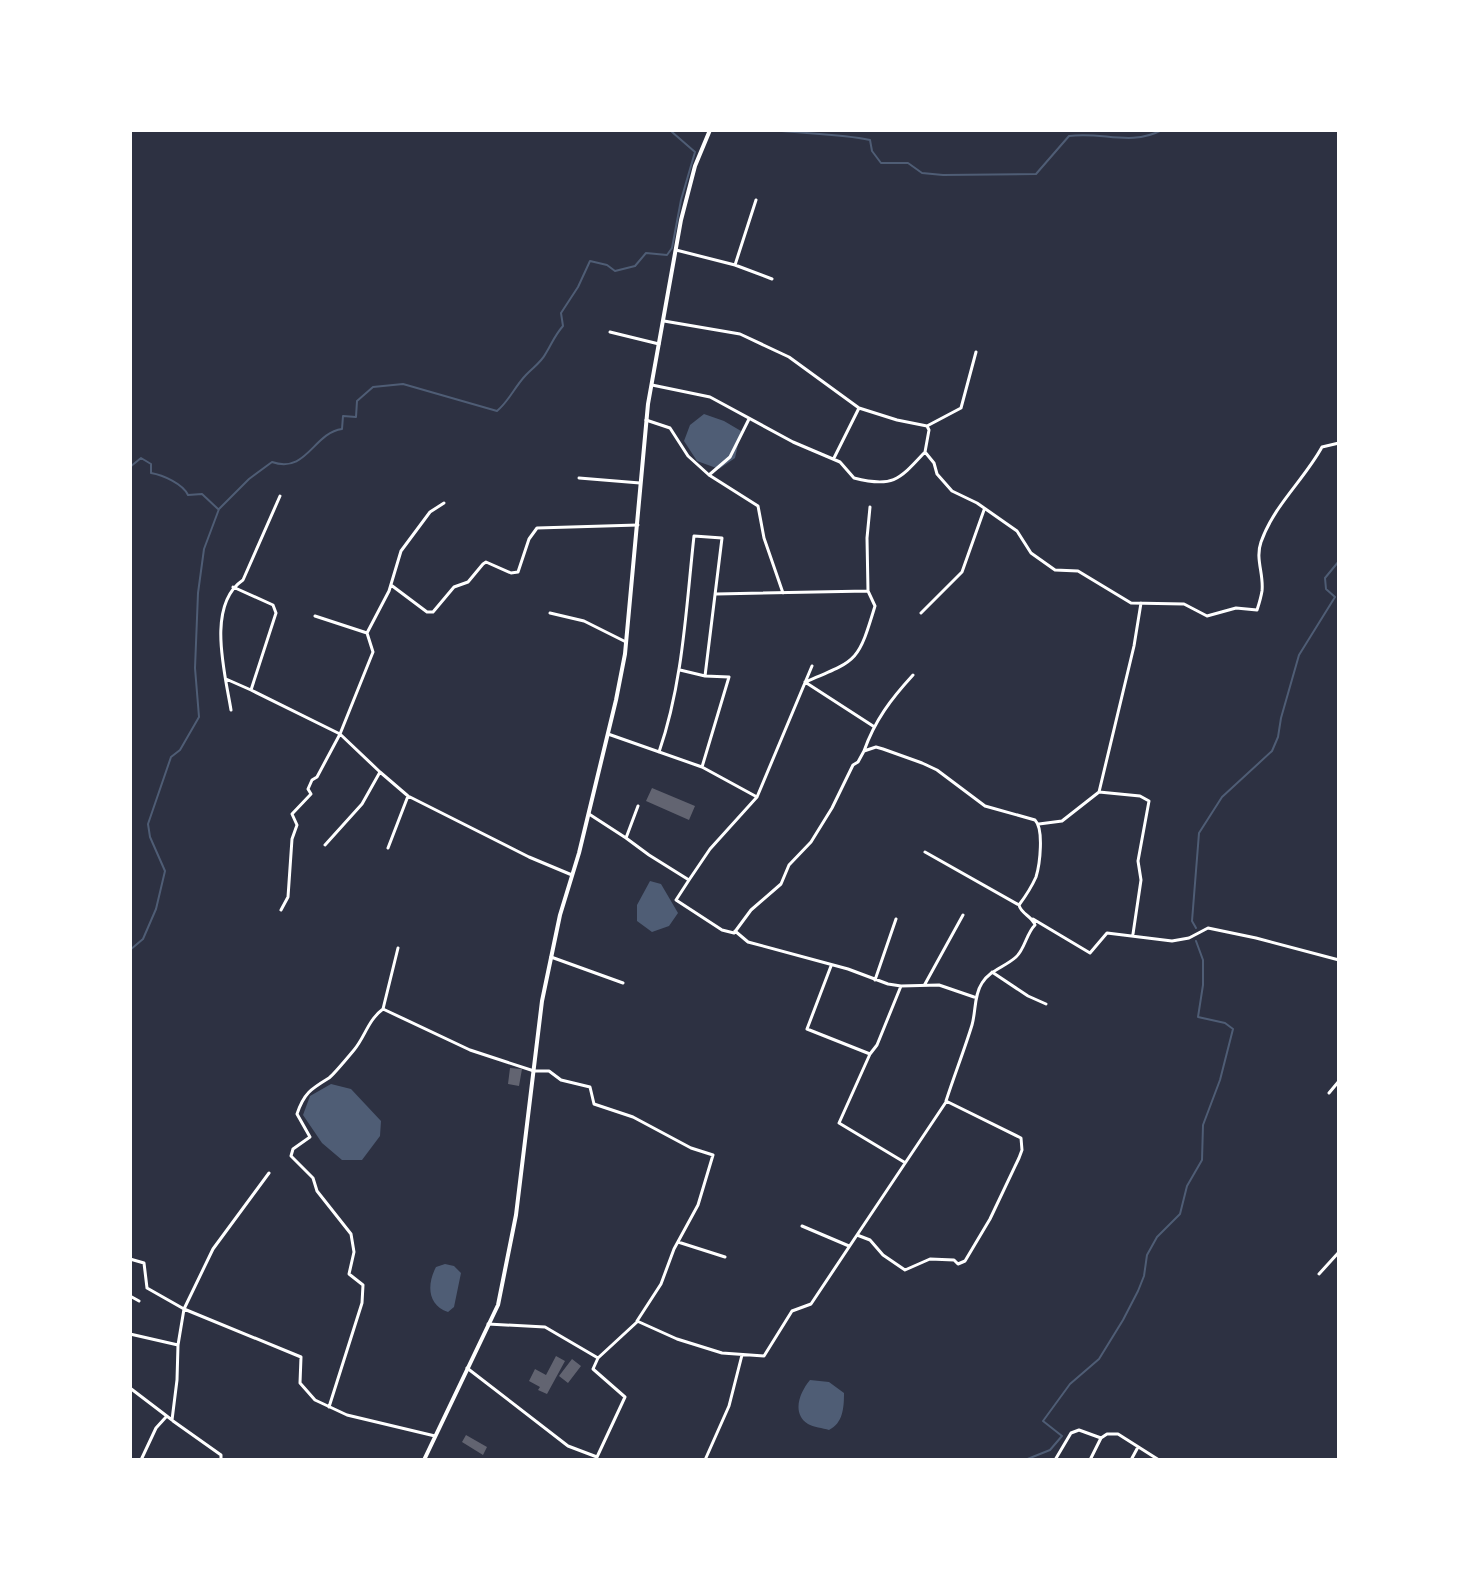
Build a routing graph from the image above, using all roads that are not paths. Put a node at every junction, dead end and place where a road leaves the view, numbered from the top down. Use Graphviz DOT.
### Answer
graph roads {
  1 [pos="710,130"];
  2 [pos="756,200"];
  3 [pos="676,250"];
  4 [pos="735,265"];
  5 [pos="772,279"];
  6 [pos="664,321"];
  7 [pos="610,332"];
  8 [pos="659,344"];
  9 [pos="976,352"];
  10 [pos="652,385"];
  11 [pos="859,408"];
  12 [pos="749,419"];
  13 [pos="646,420"];
  14 [pos="927,426"];
  15 [pos="1339,443"];
  16 [pos="925,452"];
  17 [pos="833,459"];
  18 [pos="709,475"];
  19 [pos="579,478"];
  20 [pos="640,483"];
  21 [pos="280,496"];
  22 [pos="444,503"];
  23 [pos="870,507"];
  24 [pos="985,508"];
  25 [pos="638,525"];
  26 [pos="391,585"];
  27 [pos="233,587"];
  28 [pos="868,591"];
  29 [pos="783,593"];
  30 [pos="715,594"];
  31 [pos="1141,603"];
  32 [pos="550,613"];
  33 [pos="921,613"];
  34 [pos="315,616"];
  35 [pos="367,633"];
  36 [pos="626,642"];
  37 [pos="812,666"];
  38 [pos="680,670"];
  39 [pos="913,675"];
  40 [pos="705,676"];
  41 [pos="226,679"];
  42 [pos="805,682"];
  43 [pos="251,690"];
  44 [pos="231,710"];
  45 [pos="873,726"];
  46 [pos="340,734"];
  47 [pos="608,734"];
  48 [pos="864,751"];
  49 [pos="659,752"];
  50 [pos="702,767"];
  51 [pos="380,772"];
  52 [pos="1099,792"];
  53 [pos="408,796"];
  54 [pos="757,797"];
  55 [pos="638,806"];
  56 [pos="589,814"];
  57 [pos="1039,824"];
  58 [pos="626,838"];
  59 [pos="325,845"];
  60 [pos="388,848"];
  61 [pos="925,852"];
  62 [pos="572,875"];
  63 [pos="689,880"];
  64 [pos="1019,905"];
  65 [pos="281,910"];
  66 [pos="963,915"];
  67 [pos="896,919"];
  68 [pos="1033,919"];
  69 [pos="735,931"];
  70 [pos="1133,934"];
  71 [pos="398,948"];
  72 [pos="551,957"];
  73 [pos="1339,960"];
  74 [pos="831,966"];
  75 [pos="992,972"];
  76 [pos="875,980"];
  77 [pos="623,983"];
  78 [pos="925,984"];
  79 [pos="901,986"];
  80 [pos="976,997"];
  81 [pos="1046,1004"];
  82 [pos="383,1009"];
  83 [pos="870,1054"];
  84 [pos="534,1071"];
  85 [pos="1339,1081"];
  86 [pos="1329,1093"];
  87 [pos="946,1101"];
  88 [pos="904,1162"];
  89 [pos="269,1173"];
  90 [pos="802,1226"];
  91 [pos="857,1235"];
  92 [pos="678,1242"];
  93 [pos="849,1246"];
  94 [pos="1339,1252"];
  95 [pos="725,1257"];
  96 [pos="130,1259"];
  97 [pos="1319,1274"];
  98 [pos="130,1296"];
  99 [pos="139,1301"];
  100 [pos="184,1309"];
  101 [pos="637,1321"];
  102 [pos="488,1324"];
  103 [pos="130,1334"];
  104 [pos="178,1345"];
  105 [pos="742,1355"];
  106 [pos="598,1358"];
  107 [pos="467,1368"];
  108 [pos="130,1388"];
  109 [pos="329,1407"];
  110 [pos="172,1420"];
  111 [pos="435,1436"];
  112 [pos="1101,1438"];
  113 [pos="1138,1447"];
  114 [pos="600,1459"];
  115 [pos="141,1460"];
  116 [pos="221,1460"];
  117 [pos="424,1460"];
  118 [pos="705,1460"];
  119 [pos="1055,1460"];
  120 [pos="1090,1460"];
  121 [pos="1131,1460"];
  122 [pos="1159,1460"];
  1 -- 3 [label="main road"];
  2 -- 4 [label="street"];
  3 -- 4 [label="street"];
  3 -- 6 [label="main road"];
  4 -- 5 [label="street"];
  6 -- 8 [label="main road"];
  6 -- 11 [label="street"];
  7 -- 8 [label="street"];
  8 -- 10 [label="main road"];
  9 -- 14 [label="street"];
  10 -- 12 [label="street"];
  10 -- 13 [label="main road"];
  11 -- 14 [label="street"];
  11 -- 17 [label="street"];
  12 -- 17 [label="street"];
  12 -- 18 [label="street"];
  13 -- 18 [label="street"];
  13 -- 20 [label="main road"];
  14 -- 16 [label="street"];
  15 -- 31 [label="street"];
  16 -- 17 [label="street"];
  16 -- 24 [label="street"];
  18 -- 29 [label="street"];
  19 -- 20 [label="street"];
  20 -- 25 [label="main road"];
  21 -- 27 [label="street"];
  22 -- 26 [label="street"];
  23 -- 28 [label="street"];
  24 -- 31 [label="street"];
  24 -- 33 [label="street"];
  25 -- 26 [label="street"];
  25 -- 36 [label="main road"];
  26 -- 35 [label="street"];
  27 -- 41 [label="street"];
  27 -- 43 [label="street"];
  28 -- 29 [label="street"];
  28 -- 42 [label="street"];
  29 -- 30 [label="street"];
  30 -- 38 [label="street"];
  30 -- 40 [label="street"];
  31 -- 52 [label="street"];
  32 -- 36 [label="street"];
  34 -- 35 [label="street"];
  35 -- 46 [label="street"];
  36 -- 47 [label="main road"];
  37 -- 42 [label="street"];
  38 -- 40 [label="street"];
  38 -- 49 [label="street"];
  39 -- 45 [label="street"];
  40 -- 50 [label="street"];
  41 -- 43 [label="street"];
  41 -- 44 [label="street"];
  42 -- 45 [label="street"];
  42 -- 54 [label="street"];
  43 -- 46 [label="street"];
  45 -- 48 [label="street"];
  46 -- 51 [label="street"];
  46 -- 65 [label="street"];
  47 -- 49 [label="street"];
  47 -- 56 [label="main road"];
  48 -- 57 [label="street"];
  48 -- 69 [label="street"];
  49 -- 50 [label="street"];
  50 -- 54 [label="street"];
  51 -- 53 [label="street"];
  51 -- 59 [label="street"];
  52 -- 57 [label="street"];
  52 -- 70 [label="street"];
  53 -- 60 [label="street"];
  53 -- 62 [label="street"];
  54 -- 63 [label="street"];
  55 -- 58 [label="street"];
  56 -- 58 [label="street"];
  56 -- 62 [label="main road"];
  57 -- 64 [label="street"];
  58 -- 63 [label="street"];
  61 -- 64 [label="street"];
  62 -- 72 [label="main road"];
  63 -- 69 [label="street"];
  64 -- 68 [label="street"];
  66 -- 78 [label="street"];
  67 -- 76 [label="street"];
  68 -- 70 [label="street"];
  68 -- 75 [label="street"];
  69 -- 74 [label="street"];
  70 -- 73 [label="street"];
  71 -- 82 [label="street"];
  72 -- 77 [label="street"];
  72 -- 84 [label="main road"];
  74 -- 76 [label="street"];
  74 -- 83 [label="street"];
  75 -- 80 [label="street"];
  75 -- 81 [label="street"];
  76 -- 79 [label="street"];
  78 -- 79 [label="street"];
  78 -- 80 [label="street"];
  79 -- 83 [label="street"];
  80 -- 87 [label="street"];
  82 -- 84 [label="street"];
  82 -- 109 [label="street"];
  83 -- 88 [label="street"];
  84 -- 92 [label="street"];
  84 -- 102 [label="main road"];
  85 -- 86 [label="street"];
  87 -- 88 [label="street"];
  87 -- 91 [label="street"];
  88 -- 91 [label="street"];
  89 -- 100 [label="street"];
  90 -- 93 [label="street"];
  91 -- 93 [label="street"];
  92 -- 95 [label="street"];
  92 -- 101 [label="street"];
  93 -- 105 [label="street"];
  94 -- 97 [label="street"];
  96 -- 100 [label="street"];
  98 -- 99 [label="street"];
  100 -- 104 [label="street"];
  100 -- 109 [label="street"];
  101 -- 105 [label="street"];
  101 -- 106 [label="street"];
  102 -- 106 [label="street"];
  102 -- 107 [label="main road"];
  103 -- 104 [label="street"];
  104 -- 110 [label="street"];
  105 -- 118 [label="street"];
  106 -- 114 [label="street"];
  107 -- 111 [label="main road"];
  107 -- 114 [label="street"];
  108 -- 110 [label="street"];
  109 -- 111 [label="street"];
  110 -- 115 [label="street"];
  110 -- 116 [label="street"];
  111 -- 117 [label="main road"];
  112 -- 113 [label="street"];
  112 -- 119 [label="street"];
  112 -- 120 [label="street"];
  113 -- 121 [label="street"];
  113 -- 122 [label="street"];
}
